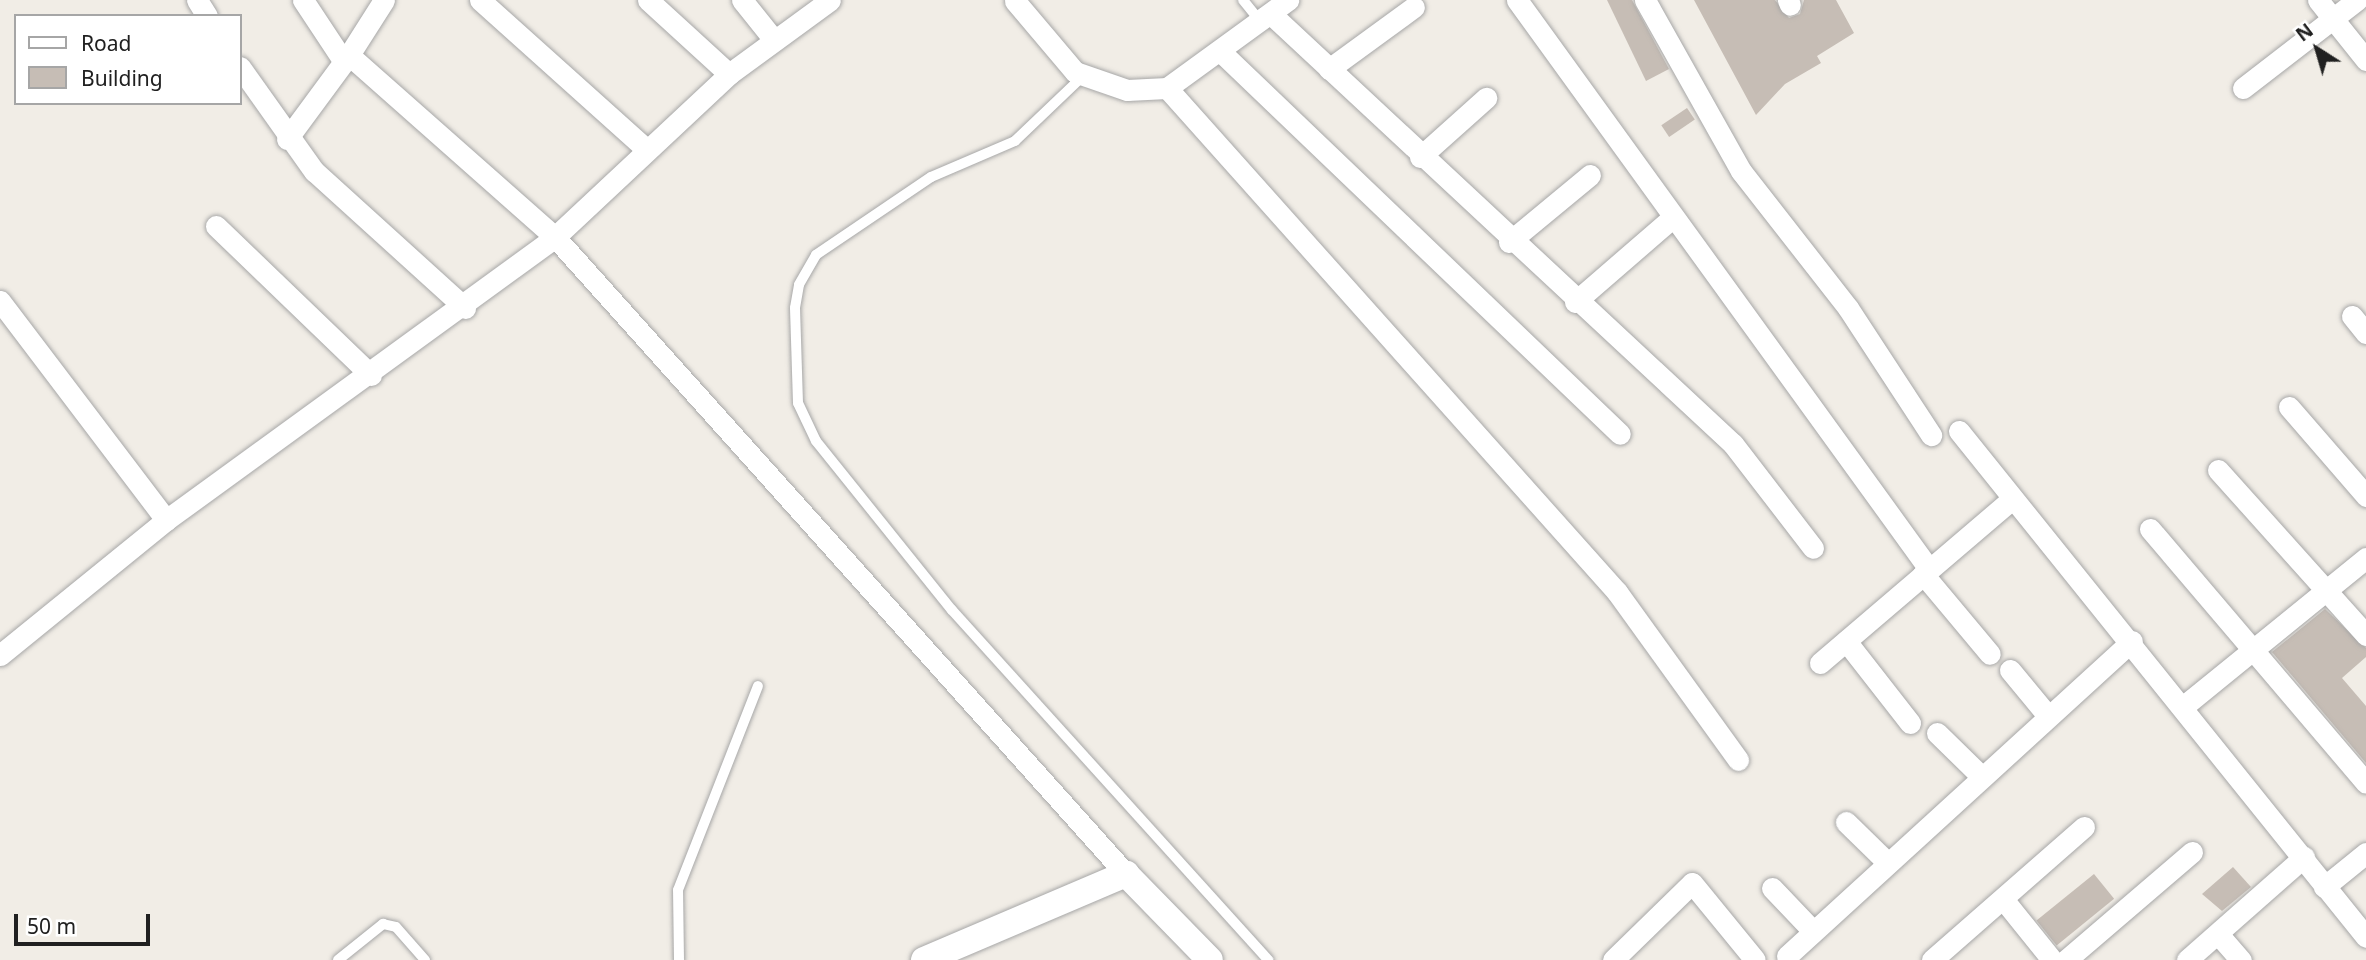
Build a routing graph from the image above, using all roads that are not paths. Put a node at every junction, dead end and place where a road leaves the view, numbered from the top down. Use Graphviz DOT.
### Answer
graph roads {
  1 [pos="303,0"];
  2 [pos="384,0"];
  3 [pos="480,0"];
  4 [pos="648,0"];
  5 [pos="742,0"];
  6 [pos="830,0"];
  7 [pos="1015,0"];
  8 [pos="1243,0"];
  9 [pos="1288,0"];
  10 [pos="1517,0"];
  11 [pos="1645,0"];
  12 [pos="2318,0"];
  13 [pos="2357,0"];
  14 [pos="1414,7"];
  15 [pos="1266,18"];
  16 [pos="2334,18"];
  17 [pos="774,40"];
  18 [pos="1221,52"];
  19 [pos="347,59"];
  20 [pos="2366,60"];
  21 [pos="242,69"];
  22 [pos="1329,69"];
  23 [pos="729,74"];
  24 [pos="1083,76"];
  25 [pos="1167,88"];
  26 [pos="2243,88"];
  27 [pos="1486,98"];
  28 [pos="286,139"];
  29 [pos="645,148"];
  30 [pos="1420,157"];
  31 [pos="1590,175"];
  32 [pos="1672,218"];
  33 [pos="216,226"];
  34 [pos="555,237"];
  35 [pos="1509,242"];
  36 [pos="0,301"];
  37 [pos="1574,302"];
  38 [pos="465,308"];
  39 [pos="2352,316"];
  40 [pos="2366,333"];
  41 [pos="371,375"];
  42 [pos="2289,407"];
  43 [pos="1959,431"];
  44 [pos="1619,434"];
  45 [pos="1931,435"];
  46 [pos="2218,470"];
  47 [pos="2366,496"];
  48 [pos="2011,500"];
  49 [pos="166,520"];
  50 [pos="2150,530"];
  51 [pos="1813,548"];
  52 [pos="2366,558"];
  53 [pos="1926,571"];
  54 [pos="2326,590"];
  55 [pos="2366,635"];
  56 [pos="1846,640"];
  57 [pos="2132,641"];
  58 [pos="2254,648"];
  59 [pos="1990,654"];
  60 [pos="0,655"];
  61 [pos="1820,663"];
  62 [pos="2010,670"];
  63 [pos="758,686"];
  64 [pos="2186,705"];
  65 [pos="2048,716"];
  66 [pos="1910,723"];
  67 [pos="1937,733"];
  68 [pos="1738,760"];
  69 [pos="1982,777"];
  70 [pos="2366,783"];
  71 [pos="1846,822"];
  72 [pos="2084,827"];
  73 [pos="2192,852"];
  74 [pos="2366,853"];
  75 [pos="2304,857"];
  76 [pos="1887,862"];
  77 [pos="1126,874"];
  78 [pos="2324,887"];
  79 [pos="1772,888"];
  80 [pos="2003,899"];
  81 [pos="1813,932"];
  82 [pos="2218,934"];
  83 [pos="2366,937"];
  84 [pos="1787,956"];
  85 [pos="338,960"];
  86 [pos="425,960"];
  87 [pos="679,960"];
  88 [pos="923,960"];
  89 [pos="1210,960"];
  90 [pos="1268,960"];
  91 [pos="1613,960"];
  92 [pos="1755,960"];
  93 [pos="1932,960"];
  94 [pos="2052,960"];
  95 [pos="2066,960"];
  96 [pos="2187,960"];
  97 [pos="2241,960"];
  1 -- 19 [label="street"];
  2 -- 19 [label="street"];
  3 -- 29 [label="street"];
  4 -- 23 [label="street"];
  5 -- 17 [label="street"];
  6 -- 17 [label="street"];
  7 -- 24 [label="street"];
  8 -- 15 [label="lane"];
  9 -- 15 [label="street"];
  10 -- 32 [label="street"];
  11 -- 45 [label="street"];
  12 -- 16 [label="street"];
  13 -- 16 [label="street"];
  14 -- 22 [label="street"];
  15 -- 18 [label="street"];
  15 -- 22 [label="street"];
  16 -- 20 [label="street"];
  16 -- 26 [label="street"];
  17 -- 23 [label="street"];
  18 -- 25 [label="street"];
  18 -- 44 [label="street"];
  19 -- 28 [label="street"];
  19 -- 34 [label="street"];
  21 -- 28 [label="street"];
  22 -- 30 [label="street"];
  23 -- 29 [label="street"];
  24 -- 25 [label="street"];
  24 -- 90 [label="lane"];
  25 -- 68 [label="street"];
  27 -- 30 [label="street"];
  28 -- 38 [label="street"];
  29 -- 34 [label="street"];
  30 -- 35 [label="street"];
  31 -- 35 [label="street"];
  32 -- 37 [label="street"];
  32 -- 53 [label="street"];
  33 -- 41 [label="street"];
  34 -- 38 [label="street"];
  34 -- 77 [label="street"];
  35 -- 37 [label="street"];
  36 -- 49 [label="street"];
  37 -- 51 [label="street"];
  38 -- 41 [label="street"];
  39 -- 40 [label="street"];
  41 -- 49 [label="street"];
  42 -- 47 [label="street"];
  43 -- 48 [label="street"];
  46 -- 54 [label="street"];
  48 -- 53 [label="street"];
  48 -- 57 [label="street"];
  49 -- 60 [label="street"];
  50 -- 58 [label="street"];
  52 -- 54 [label="street"];
  53 -- 56 [label="street"];
  53 -- 59 [label="street"];
  54 -- 55 [label="street"];
  54 -- 58 [label="street"];
  56 -- 61 [label="street"];
  56 -- 66 [label="street"];
  57 -- 64 [label="street"];
  57 -- 65 [label="street"];
  58 -- 64 [label="street"];
  58 -- 70 [label="street"];
  62 -- 65 [label="street"];
  63 -- 87 [label="lane"];
  64 -- 75 [label="street"];
  65 -- 69 [label="street"];
  67 -- 69 [label="street"];
  69 -- 76 [label="street"];
  71 -- 76 [label="street"];
  72 -- 80 [label="street"];
  73 -- 95 [label="street"];
  74 -- 78 [label="street"];
  75 -- 78 [label="street"];
  75 -- 82 [label="street"];
  76 -- 81 [label="street"];
  77 -- 88 [label="street"];
  77 -- 89 [label="street"];
  78 -- 83 [label="street"];
  79 -- 81 [label="street"];
  80 -- 93 [label="street"];
  80 -- 94 [label="street"];
  81 -- 84 [label="street"];
  82 -- 96 [label="street"];
  82 -- 97 [label="street"];
  85 -- 86 [label="lane"];
  91 -- 92 [label="street"];
}
